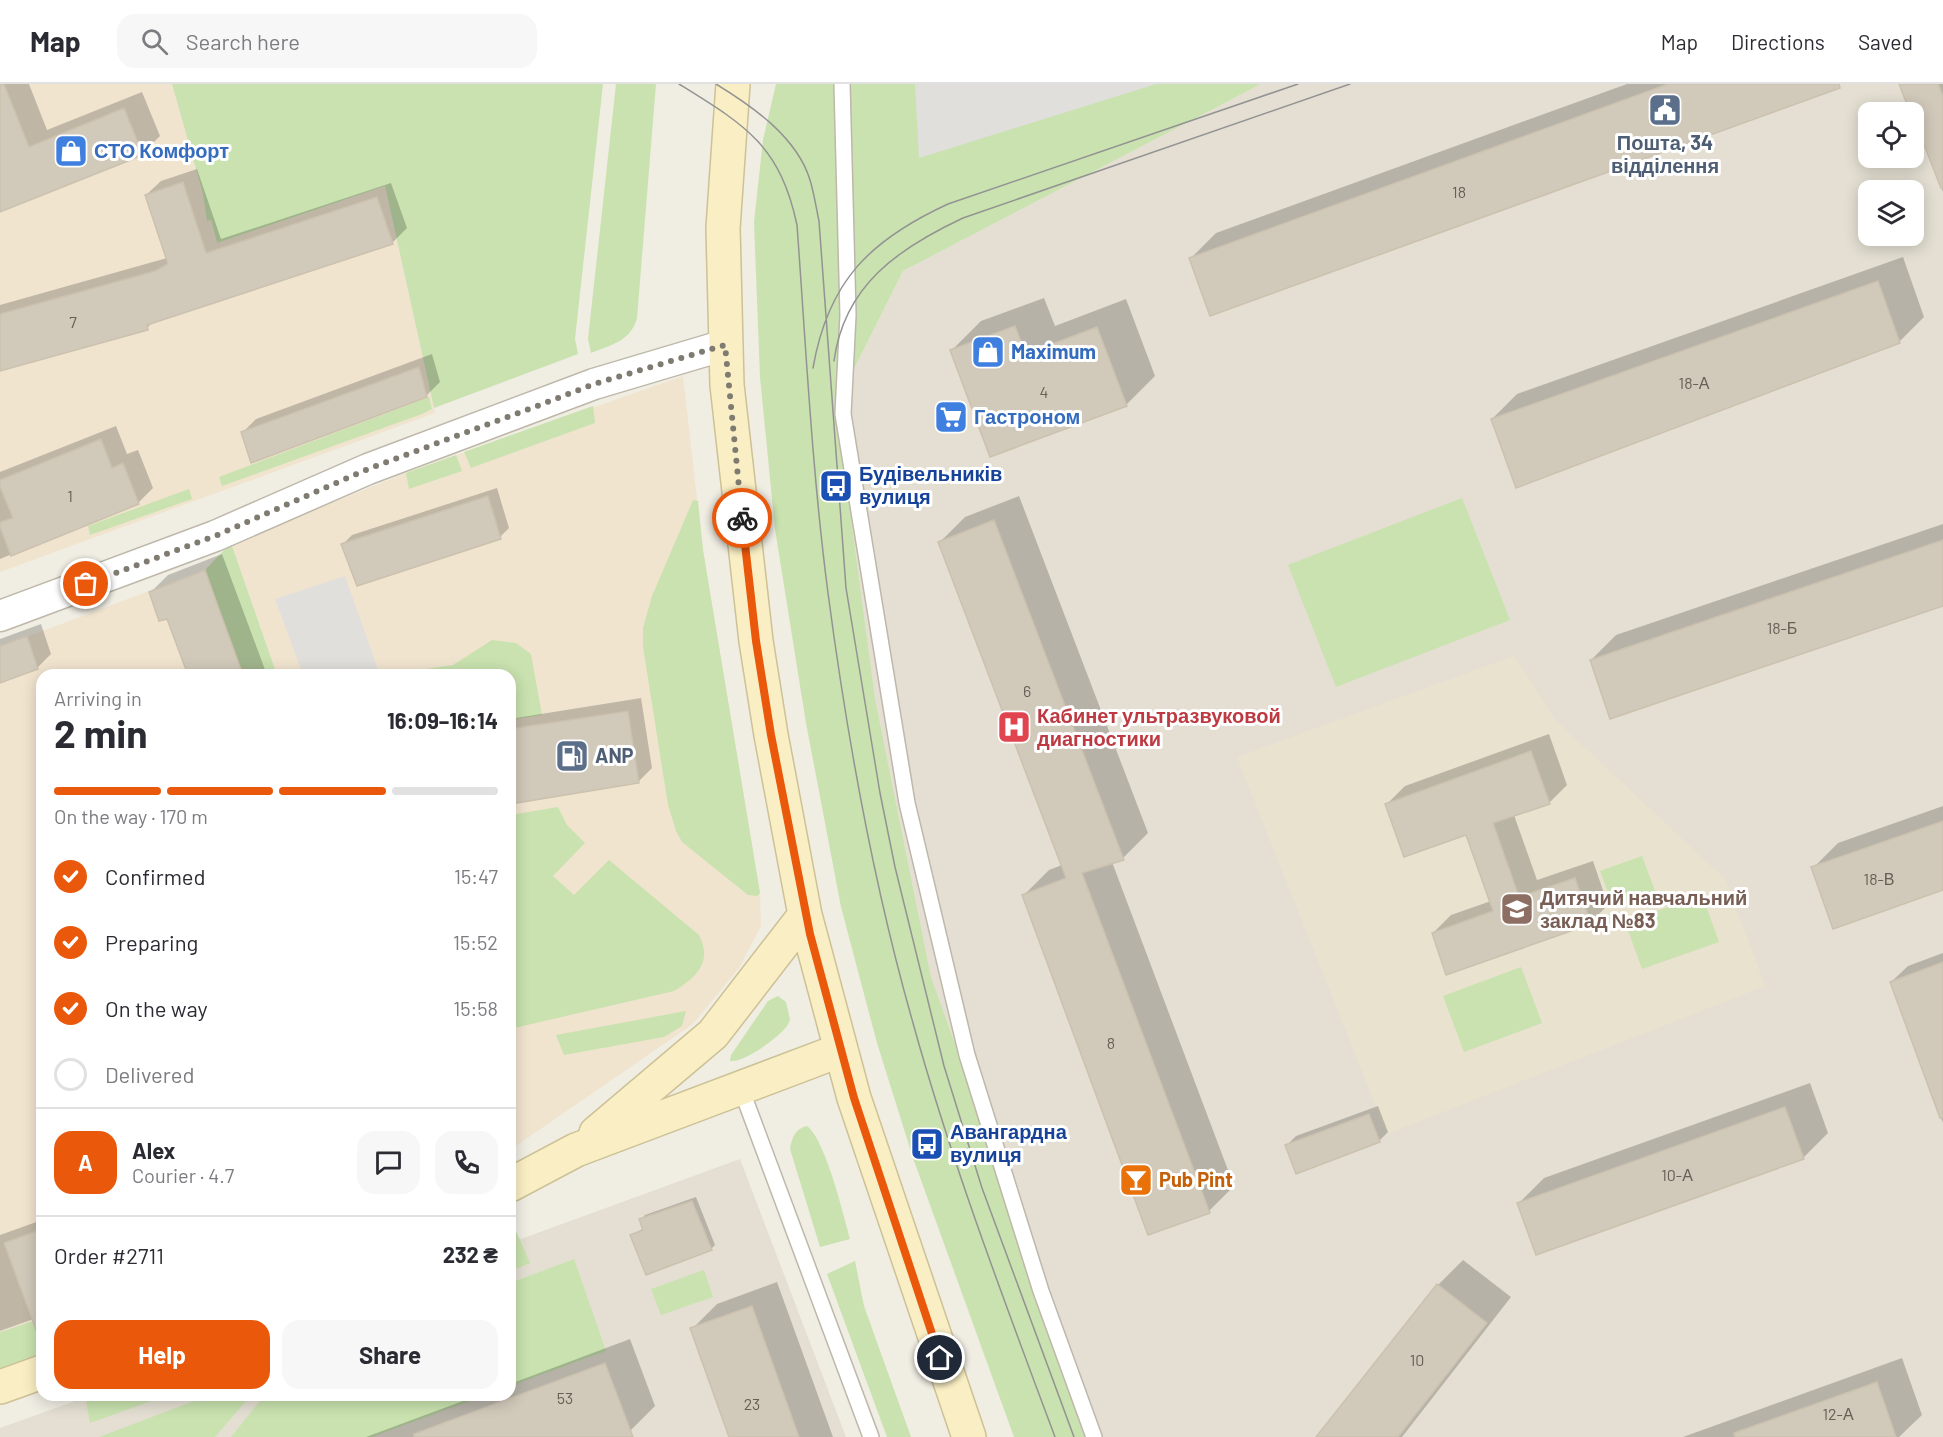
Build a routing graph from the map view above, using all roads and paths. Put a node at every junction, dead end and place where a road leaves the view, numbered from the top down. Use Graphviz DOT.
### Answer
graph roads {
  1 [pos="733,84"];
  2 [pos="842,84"];
  3 [pos="725,345"];
  4 [pos="0,616"];
  5 [pos="805,915"];
  6 [pos="841,1050"];
  7 [pos="740,1086"];
  8 [pos="576,1150"];
  9 [pos="516,1182"];
  10 [pos="36,1374"];
  11 [pos="0,1387"];
  12 [pos="871,1437"];
  13 [pos="969,1437"];
  14 [pos="1094,1437"];
  1 -- 3 [label="main road"];
  2 -- 14 [label="lane"];
  3 -- 4 [label="street"];
  3 -- 5 [label="main road"];
  5 -- 6 [label="main road"];
  5 -- 8 [label="main road"];
  6 -- 7 [label="main road"];
  6 -- 13 [label="main road"];
  7 -- 8 [label="main road"];
  7 -- 12 [label="lane"];
  8 -- 9 [label="main road"];
  10 -- 11 [label="main road"];
}
